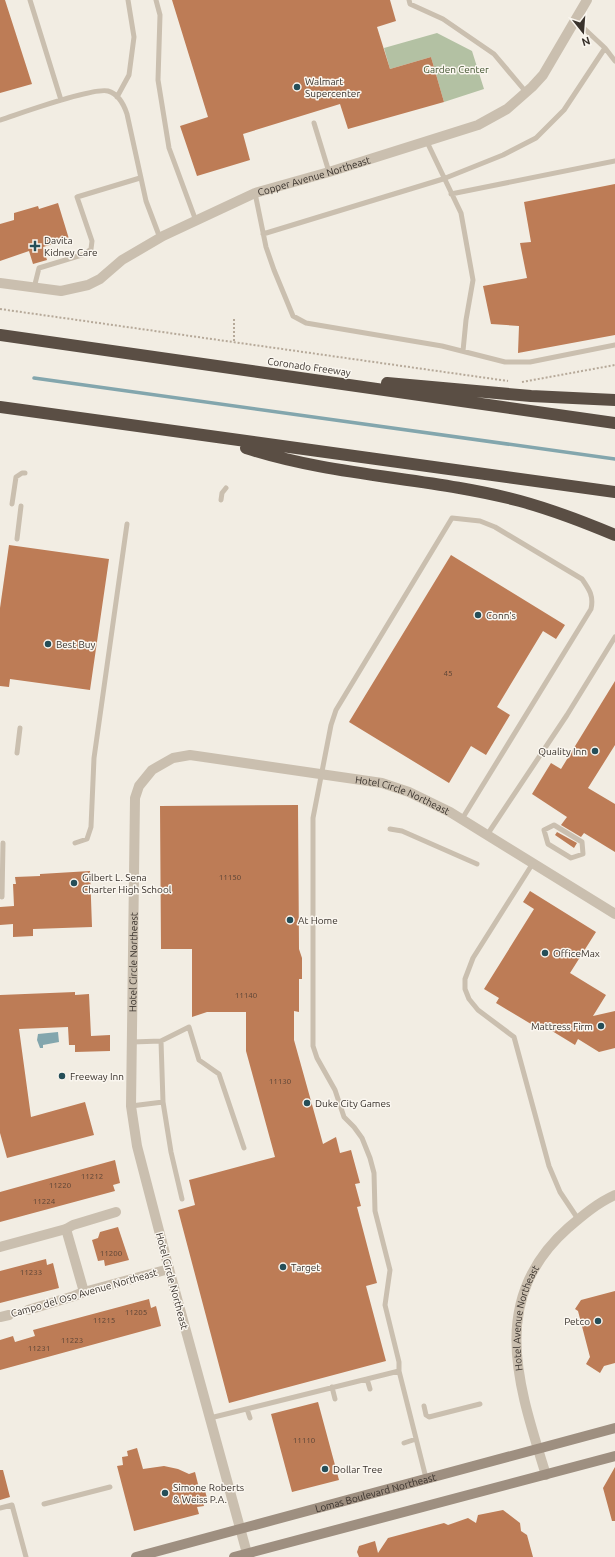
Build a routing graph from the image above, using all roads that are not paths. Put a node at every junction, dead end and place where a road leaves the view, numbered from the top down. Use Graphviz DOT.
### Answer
graph roads {
  1 [pos="30,0"];
  2 [pos="128,0"];
  3 [pos="156,0"];
  4 [pos="409,0"];
  5 [pos="587,0"];
  6 [pos="575,20"];
  7 [pos="605,48"];
  8 [pos="615,61"];
  9 [pos="526,92"];
  10 [pos="117,97"];
  11 [pos="61,100"];
  12 [pos="0,120"];
  13 [pos="314,123"];
  14 [pos="427,142"];
  15 [pos="615,161"];
  16 [pos="330,172"];
  17 [pos="140,178"];
  18 [pos="443,179"];
  19 [pos="254,193"];
  20 [pos="451,194"];
  21 [pos="196,221"];
  22 [pos="263,234"];
  23 [pos="160,238"];
  24 [pos="0,283"];
  25 [pos="34,288"];
  26 [pos="0,335"];
  27 [pos="615,345"];
  28 [pos="463,351"];
  29 [pos="237,369"];
  30 [pos="615,400"];
  31 [pos="0,407"];
  32 [pos="615,423"];
  33 [pos="218,438"];
  34 [pos="25,473"];
  35 [pos="226,488"];
  36 [pos="615,492"];
  37 [pos="221,500"];
  38 [pos="12,504"];
  39 [pos="21,506"];
  40 [pos="127,524"];
  41 [pos="615,535"];
  42 [pos="17,539"];
  43 [pos="615,637"];
  44 [pos="20,728"];
  45 [pos="17,752"];
  46 [pos="322,774"];
  47 [pos="462,819"];
  48 [pos="390,829"];
  49 [pos="487,835"];
  50 [pos="3,843"];
  51 [pos="74,843"];
  52 [pos="583,854"];
  53 [pos="533,863"];
  54 [pos="477,864"];
  55 [pos="2,897"];
  56 [pos="615,914"];
  57 [pos="162,1040"];
  58 [pos="131,1042"];
  59 [pos="163,1102"];
  60 [pos="131,1106"];
  61 [pos="244,1148"];
  62 [pos="615,1195"];
  63 [pos="182,1199"];
  64 [pos="116,1212"];
  65 [pos="578,1219"];
  66 [pos="66,1229"];
  67 [pos="0,1247"];
  68 [pos="169,1269"];
  69 [pos="84,1292"];
  70 [pos="28,1310"];
  71 [pos="5,1316"];
  72 [pos="399,1370"];
  73 [pos="367,1379"];
  74 [pos="332,1387"];
  75 [pos="370,1389"];
  76 [pos="335,1399"];
  77 [pos="480,1404"];
  78 [pos="424,1406"];
  79 [pos="247,1409"];
  80 [pos="250,1418"];
  81 [pos="209,1419"];
  82 [pos="615,1428"];
  83 [pos="416,1439"];
  84 [pos="404,1443"];
  85 [pos="538,1448"];
  86 [pos="615,1456"];
  87 [pos="546,1475"];
  88 [pos="426,1478"];
  89 [pos="110,1487"];
  90 [pos="44,1504"];
  91 [pos="0,1508"];
  92 [pos="239,1529"];
  93 [pos="247,1555"];
  94 [pos="26,1557"];
  95 [pos="136,1557"];
  96 [pos="234,1557"];
  1 -- 11 [label="lane"];
  2 -- 10 [label="lane"];
  3 -- 21 [label="lane"];
  4 -- 9 [label="lane"];
  5 -- 6 [label="street, Copper Avenue Northeast"];
  6 -- 7 [label="lane"];
  6 -- 9 [label="street, Copper Avenue Northeast"];
  7 -- 8 [label="lane"];
  7 -- 18 [label="lane"];
  9 -- 14 [label="street, Copper Avenue Northeast"];
  10 -- 11 [label="lane"];
  10 -- 17 [label="lane"];
  11 -- 12 [label="lane"];
  13 -- 16 [label="lane"];
  14 -- 16 [label="street, Copper Avenue Northeast"];
  14 -- 18 [label="lane"];
  15 -- 20 [label="lane"];
  16 -- 19 [label="street, Copper Avenue Northeast"];
  17 -- 23 [label="lane"];
  17 -- 25 [label="lane"];
  18 -- 20 [label="lane"];
  18 -- 22 [label="lane"];
  19 -- 21 [label="street, Copper Avenue Northeast"];
  19 -- 22 [label="lane"];
  20 -- 28 [label="lane"];
  21 -- 23 [label="street, Copper Avenue Northeast"];
  22 -- 28 [label="lane"];
  23 -- 25 [label="street, Copper Avenue Northeast"];
  24 -- 25 [label="street, Copper Avenue Northeast"];
  26 -- 29 [label="highway, Coronado Freeway"];
  27 -- 28 [label="lane"];
  29 -- 30 [label="highway"];
  29 -- 32 [label="highway, Coronado Freeway"];
  31 -- 33 [label="highway"];
  33 -- 36 [label="highway"];
  33 -- 41 [label="highway"];
  34 -- 38 [label="lane"];
  35 -- 37 [label="lane"];
  39 -- 42 [label="lane"];
  40 -- 51 [label="lane"];
  43 -- 49 [label="lane"];
  44 -- 45 [label="lane"];
  46 -- 47 [label="street, Hotel Circle Northeast"];
  46 -- 47 [label="lane"];
  46 -- 58 [label="street, Hotel Circle Northeast"];
  46 -- 72 [label="lane"];
  47 -- 49 [label="street, Hotel Circle Northeast"];
  48 -- 54 [label="lane"];
  49 -- 53 [label="street, Hotel Circle Northeast"];
  50 -- 55 [label="lane"];
  52 -- 52 [label="lane"];
  53 -- 56 [label="street, Hotel Circle Northeast"];
  53 -- 65 [label="lane"];
  57 -- 58 [label="lane"];
  57 -- 59 [label="lane"];
  57 -- 61 [label="lane"];
  58 -- 60 [label="street, Hotel Circle Northeast"];
  59 -- 60 [label="lane"];
  59 -- 63 [label="lane"];
  60 -- 68 [label="street, Hotel Circle Northeast"];
  62 -- 65 [label="street, Hotel Avenue Northeast"];
  64 -- 66 [label="street"];
  65 -- 85 [label="street, Hotel Avenue Northeast"];
  66 -- 67 [label="street"];
  66 -- 69 [label="street"];
  68 -- 69 [label="street, Campo del Oso Avenue Northeast"];
  68 -- 81 [label="street, Hotel Circle Northeast"];
  69 -- 70 [label="street, Campo del Oso Avenue Northeast"];
  70 -- 71 [label="street, Campo del Oso Avenue Northeast"];
  72 -- 73 [label="lane"];
  72 -- 83 [label="lane"];
  73 -- 74 [label="lane"];
  73 -- 75 [label="lane"];
  74 -- 76 [label="lane"];
  74 -- 79 [label="lane"];
  77 -- 78 [label="lane"];
  79 -- 80 [label="lane"];
  79 -- 81 [label="lane"];
  81 -- 92 [label="street, Hotel Circle Northeast"];
  82 -- 85 [label="main road, Lomas Boulevard Northeast"];
  83 -- 84 [label="lane"];
  83 -- 88 [label="lane"];
  85 -- 87 [label="street, Hotel Avenue Northeast"];
  85 -- 88 [label="main road, Lomas Boulevard Northeast"];
  86 -- 87 [label="main road"];
  87 -- 93 [label="main road"];
  88 -- 92 [label="main road, Lomas Boulevard Northeast"];
  89 -- 90 [label="lane"];
  91 -- 94 [label="lane"];
  92 -- 93 [label="street, Hotel Circle Northeast"];
  92 -- 95 [label="main road, Lomas Boulevard Northeast"];
  93 -- 96 [label="main road"];
}
